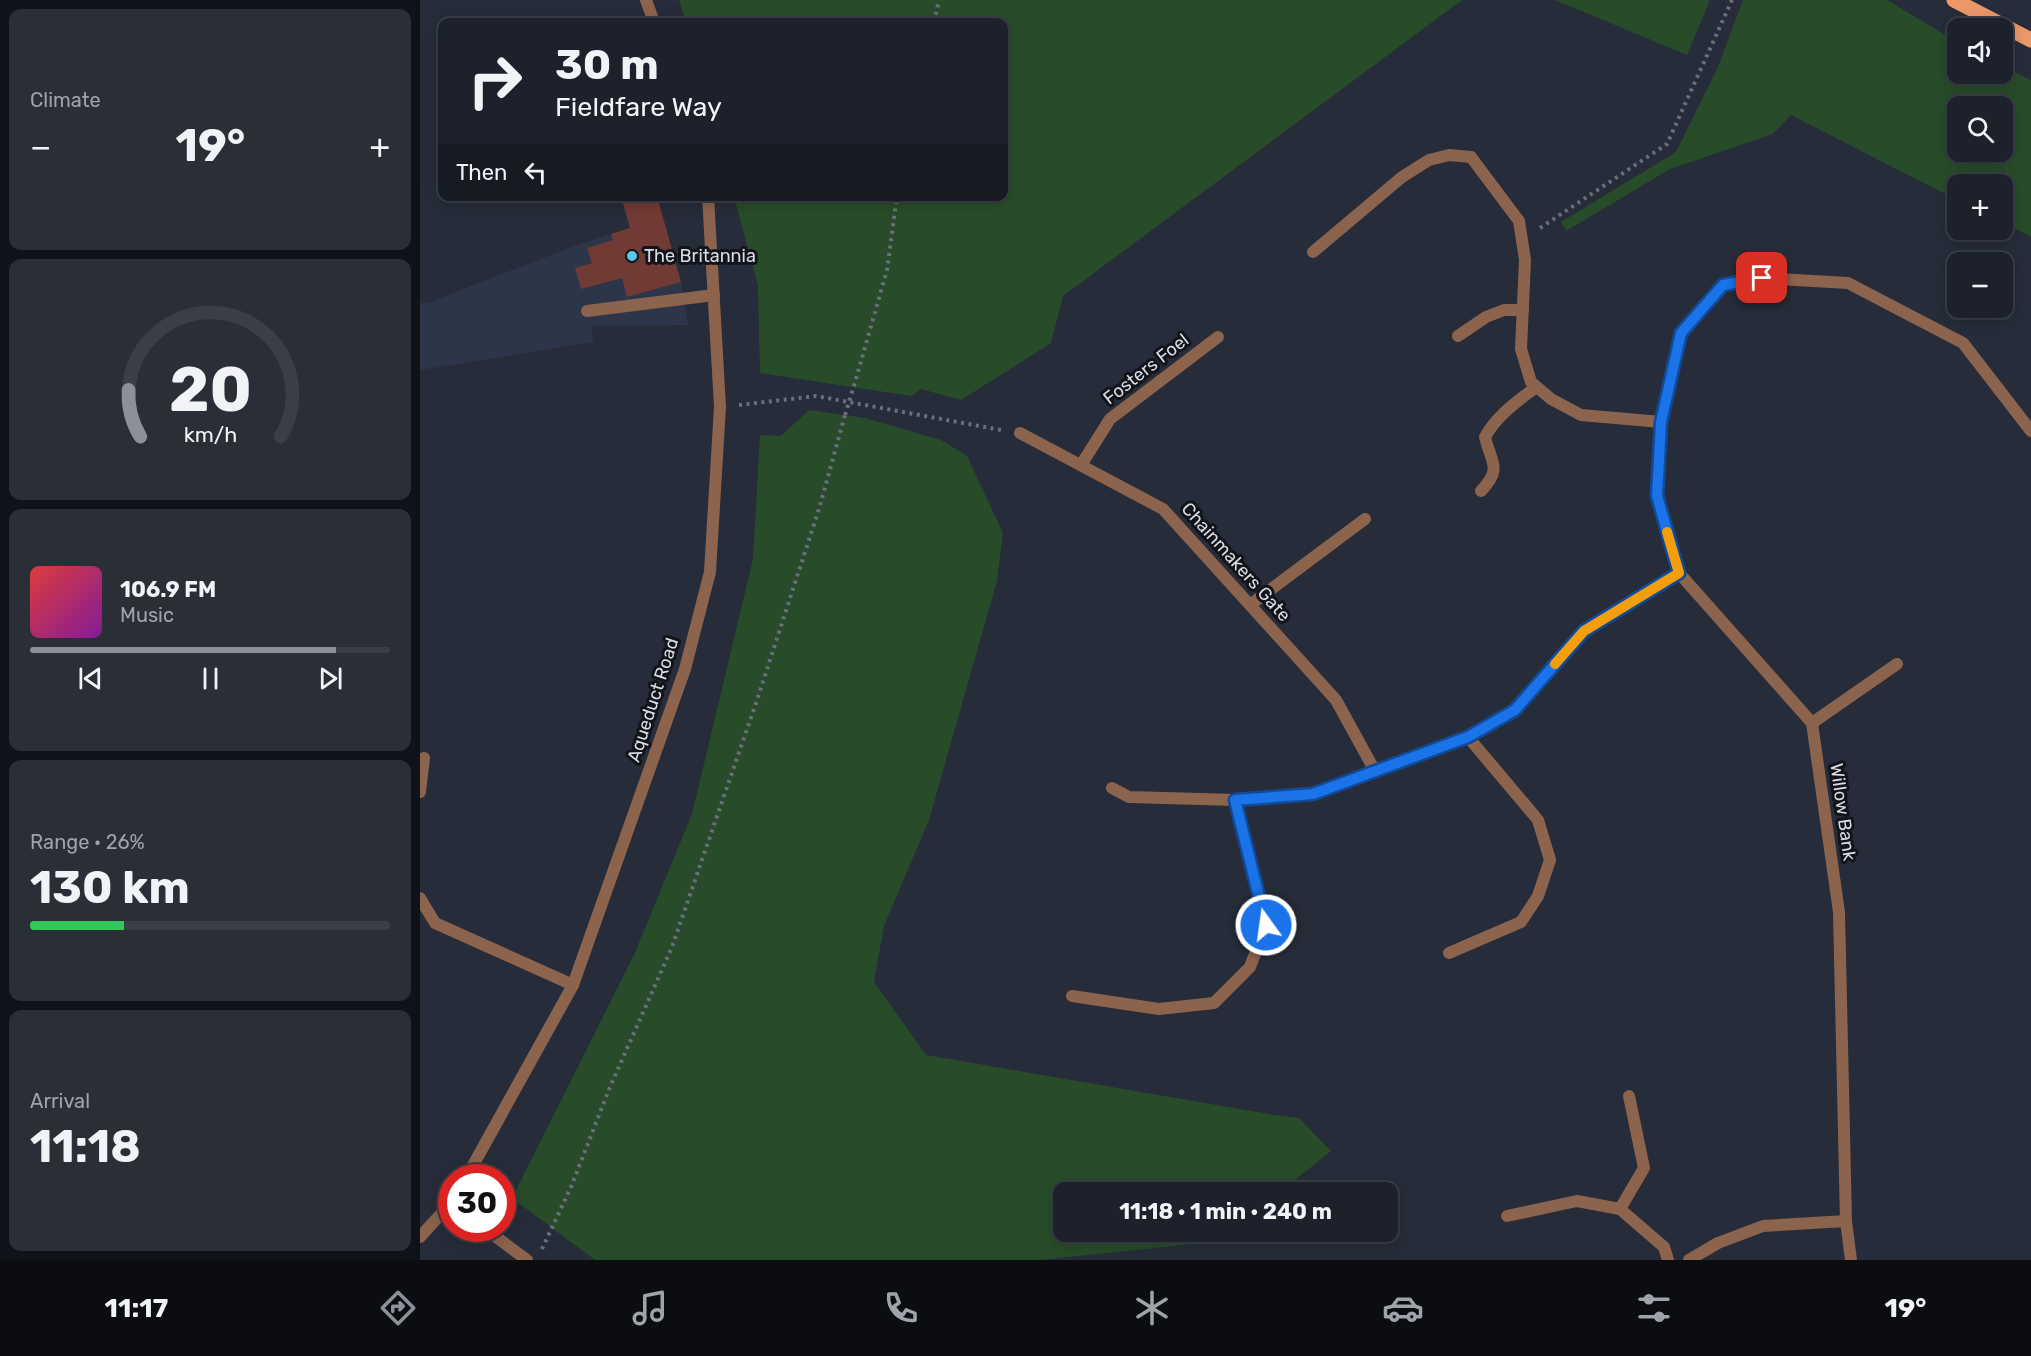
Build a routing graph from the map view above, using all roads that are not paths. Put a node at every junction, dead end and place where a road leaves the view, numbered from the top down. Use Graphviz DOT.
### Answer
graph roads {
  1 [pos="646,0"];
  2 [pos="1954,0"];
  3 [pos="653,18"];
  4 [pos="2031,40"];
  5 [pos="708,201"];
  6 [pos="1314,252"];
  7 [pos="714,295"];
  8 [pos="1523,310"];
  9 [pos="587,311"];
  10 [pos="1458,336"];
  11 [pos="1218,337"];
  12 [pos="1536,387"];
  13 [pos="1661,422"];
  14 [pos="2031,431"];
  15 [pos="1020,433"];
  16 [pos="1081,465"];
  17 [pos="1481,491"];
  18 [pos="1365,519"];
  19 [pos="1679,573"];
  20 [pos="1250,604"];
  21 [pos="1898,664"];
  22 [pos="1812,723"];
  23 [pos="1468,737"];
  24 [pos="424,758"];
  25 [pos="1375,771"];
  26 [pos="1112,788"];
  27 [pos="420,792"];
  28 [pos="1235,800"];
  29 [pos="420,898"];
  30 [pos="1449,953"];
  31 [pos="573,985"];
  32 [pos="1072,996"];
  33 [pos="1629,1096"];
  34 [pos="474,1164"];
  35 [pos="1620,1209"];
  36 [pos="1507,1216"];
  37 [pos="438,1217"];
  38 [pos="1845,1221"];
  39 [pos="420,1237"];
  40 [pos="503,1242"];
  41 [pos="527,1260"];
  42 [pos="1668,1260"];
  43 [pos="1689,1260"];
  44 [pos="1851,1260"];
  1 -- 3 [label="street"];
  2 -- 4 [label="main road"];
  5 -- 7 [label="street, Aqueduct Road"];
  6 -- 8 [label="street"];
  7 -- 9 [label="street"];
  7 -- 31 [label="street, Aqueduct Road"];
  8 -- 10 [label="street"];
  8 -- 12 [label="street"];
  11 -- 16 [label="street, Fosters Foel"];
  12 -- 13 [label="street"];
  12 -- 17 [label="street"];
  13 -- 14 [label="street"];
  13 -- 19 [label="street"];
  15 -- 16 [label="street, Chainmakers Gate"];
  16 -- 20 [label="street, Chainmakers Gate"];
  18 -- 20 [label="street"];
  19 -- 22 [label="street"];
  19 -- 23 [label="street"];
  20 -- 25 [label="street, Chainmakers Gate"];
  21 -- 22 [label="street"];
  22 -- 38 [label="street, Willow Bank"];
  23 -- 25 [label="street"];
  23 -- 30 [label="street"];
  24 -- 27 [label="street"];
  25 -- 28 [label="street"];
  26 -- 28 [label="street"];
  28 -- 32 [label="street"];
  29 -- 31 [label="street"];
  31 -- 34 [label="street, Aqueduct Road"];
  33 -- 35 [label="street"];
  35 -- 36 [label="street"];
  35 -- 42 [label="street"];
  37 -- 39 [label="street"];
  38 -- 43 [label="street"];
  38 -- 44 [label="street, Willow Bank"];
  40 -- 41 [label="street"];
}
